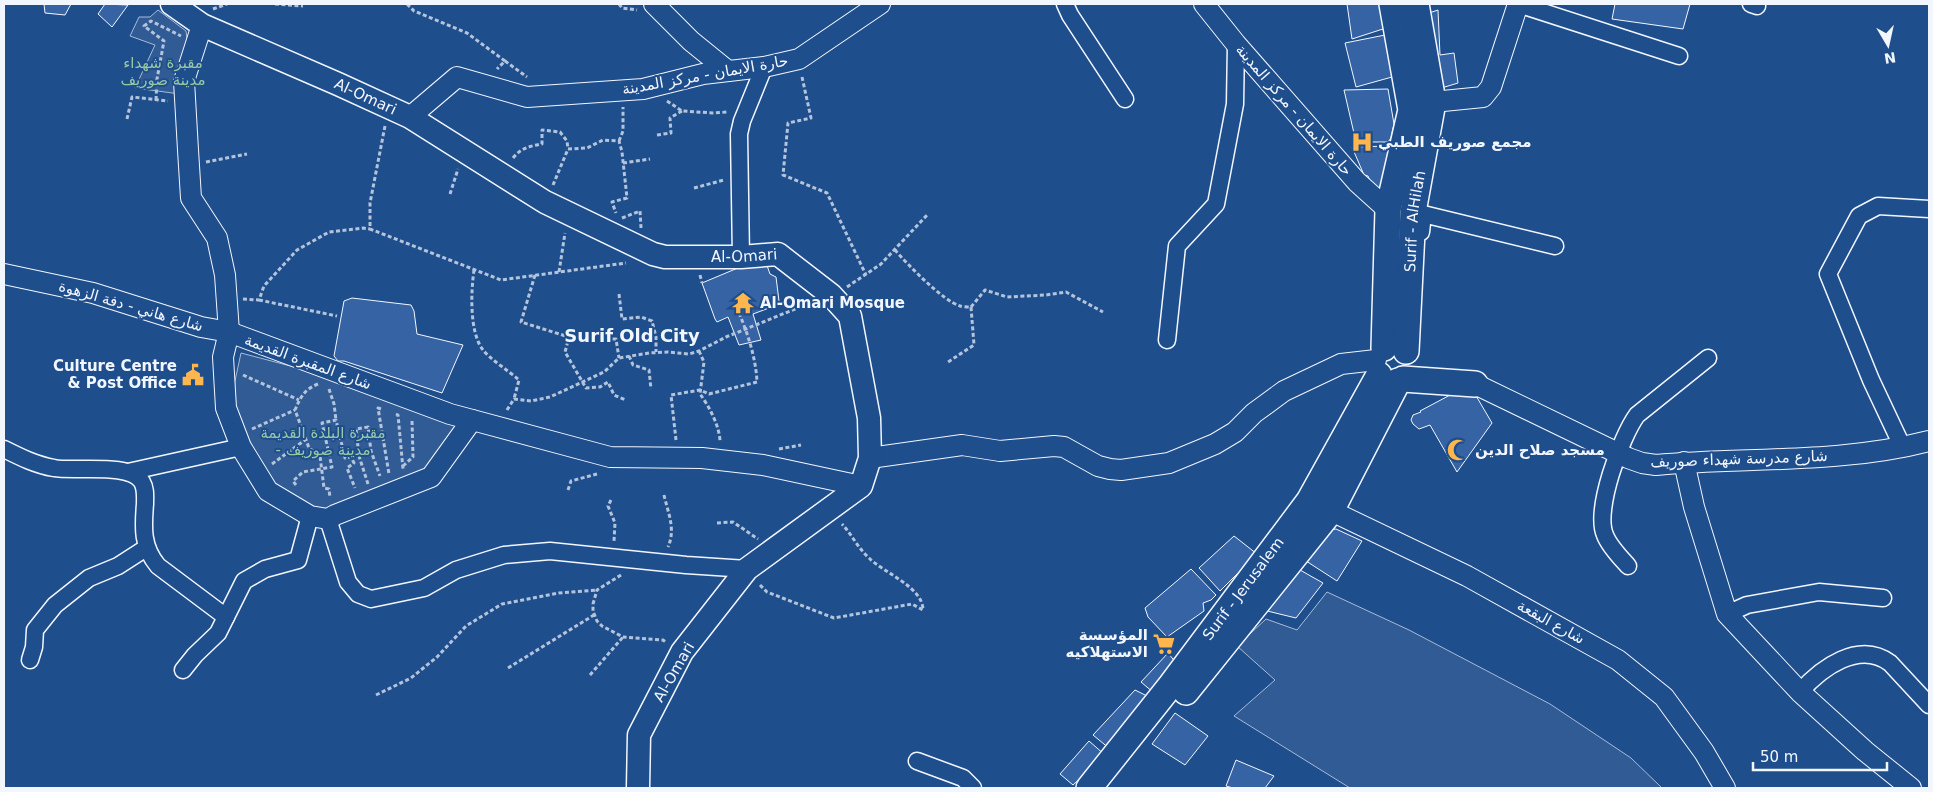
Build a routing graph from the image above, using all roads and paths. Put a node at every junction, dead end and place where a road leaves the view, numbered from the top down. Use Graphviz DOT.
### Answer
graph roads {
  1 [pos="172,4"];
  2 [pos="274,4"];
  3 [pos="619,4"];
  4 [pos="880,4"];
  5 [pos="1065,4"];
  6 [pos="1204,4"];
  7 [pos="1392,4"];
  8 [pos="1416,4"];
  9 [pos="1518,4"];
  10 [pos="303,6"];
  11 [pos="648,7"];
  12 [pos="199,33"];
  13 [pos="1236,44"];
  14 [pos="1679,56"];
  15 [pos="764,67"];
  16 [pos="728,71"];
  17 [pos="802,75"];
  18 [pos="661,97"];
  19 [pos="1124,99"];
  20 [pos="156,100"];
  21 [pos="1433,102"];
  22 [pos="186,103"];
  23 [pos="682,111"];
  24 [pos="734,111"];
  25 [pos="401,113"];
  26 [pos="127,119"];
  27 [pos="657,135"];
  28 [pos="568,149"];
  29 [pos="247,154"];
  30 [pos="650,159"];
  31 [pos="204,163"];
  32 [pos="623,163"];
  33 [pos="460,164"];
  34 [pos="508,164"];
  35 [pos="726,180"];
  36 [pos="694,188"];
  37 [pos="548,193"];
  38 [pos="450,194"];
  39 [pos="1929,209"];
  40 [pos="1388,210"];
  41 [pos="928,214"];
  42 [pos="370,229"];
  43 [pos="565,232"];
  44 [pos="1412,246"];
  45 [pos="1555,246"];
  46 [pos="895,250"];
  47 [pos="653,254"];
  48 [pos="741,257"];
  49 [pos="474,270"];
  50 [pos="559,272"];
  51 [pos="4,274"];
  52 [pos="535,275"];
  53 [pos="866,275"];
  54 [pos="240,290"];
  55 [pos="619,294"];
  56 [pos="831,295"];
  57 [pos="243,299"];
  58 [pos="259,300"];
  59 [pos="239,304"];
  60 [pos="971,307"];
  61 [pos="1103,312"];
  62 [pos="739,313"];
  63 [pos="337,316"];
  64 [pos="746,329"];
  65 [pos="229,332"];
  66 [pos="606,339"];
  67 [pos="1167,340"];
  68 [pos="699,351"];
  69 [pos="656,352"];
  70 [pos="629,356"];
  71 [pos="619,358"];
  72 [pos="1708,358"];
  73 [pos="948,362"];
  74 [pos="1394,365"];
  75 [pos="241,374"];
  76 [pos="321,382"];
  77 [pos="583,382"];
  78 [pos="1475,384"];
  79 [pos="327,386"];
  80 [pos="651,388"];
  81 [pos="700,390"];
  82 [pos="514,399"];
  83 [pos="299,400"];
  84 [pos="626,400"];
  85 [pos="295,410"];
  86 [pos="384,410"];
  87 [pos="391,413"];
  88 [pos="398,415"];
  89 [pos="502,416"];
  90 [pos="336,420"];
  91 [pos="472,420"];
  92 [pos="242,440"];
  93 [pos="305,440"];
  94 [pos="1929,441"];
  95 [pos="677,444"];
  96 [pos="720,444"];
  97 [pos="1903,448"];
  98 [pos="4,449"];
  99 [pos="1618,453"];
  100 [pos="870,458"];
  101 [pos="1684,462"];
  102 [pos="403,466"];
  103 [pos="266,468"];
  104 [pos="321,469"];
  105 [pos="128,472"];
  106 [pos="403,472"];
  107 [pos="600,473"];
  108 [pos="860,486"];
  109 [pos="297,487"];
  110 [pos="568,490"];
  111 [pos="664,495"];
  112 [pos="611,500"];
  113 [pos="1320,506"];
  114 [pos="323,512"];
  115 [pos="836,522"];
  116 [pos="717,523"];
  117 [pos="764,543"];
  118 [pos="614,546"];
  119 [pos="146,548"];
  120 [pos="667,550"];
  121 [pos="1628,566"];
  122 [pos="627,572"];
  123 [pos="751,575"];
  124 [pos="598,590"];
  125 [pos="1883,598"];
  126 [pos="1727,614"];
  127 [pos="594,615"];
  128 [pos="226,616"];
  129 [pos="623,638"];
  130 [pos="682,652"];
  131 [pos="30,660"];
  132 [pos="508,668"];
  133 [pos="183,670"];
  134 [pos="590,675"];
  135 [pos="1800,692"];
  136 [pos="376,695"];
  137 [pos="1929,705"];
  138 [pos="917,761"];
  139 [pos="638,788"];
  140 [pos="973,788"];
  141 [pos="1089,788"];
  142 [pos="1111,788"];
  143 [pos="1725,788"];
  144 [pos="1911,788"];
  1 -- 12 [label="main road, Al-Omari"];
  2 -- 10 [label="path"];
  3 -- 11 [label="path"];
  4 -- 15 [label="street, حارة الايمان - مركز المدينة"];
  5 -- 19 [label="street"];
  6 -- 13 [label="street, حارة الايمان - مركز المدينة"];
  7 -- 40 [label="main road, Surif - AlHilah"];
  8 -- 21 [label="main road, Surif - AlHilah"];
  9 -- 14 [label="street"];
  9 -- 21 [label="street"];
  11 -- 16 [label="street"];
  12 -- 20 [label="path"];
  12 -- 22 [label="street"];
  12 -- 25 [label="main road, Al-Omari"];
  13 -- 40 [label="street, حارة الايمان - مركز المدينة"];
  13 -- 67 [label="street"];
  15 -- 16 [label="street, حارة الايمان - مركز المدينة"];
  15 -- 48 [label="street"];
  16 -- 25 [label="street, حارة الايمان - مركز المدينة"];
  17 -- 53 [label="path"];
  18 -- 23 [label="path"];
  20 -- 22 [label="path"];
  20 -- 26 [label="path"];
  21 -- 44 [label="main road, Surif - AlHilah"];
  22 -- 65 [label="street"];
  23 -- 24 [label="path"];
  23 -- 27 [label="path"];
  25 -- 42 [label="path"];
  25 -- 47 [label="main road, Al-Omari"];
  28 -- 32 [label="path"];
  28 -- 34 [label="path"];
  28 -- 37 [label="path"];
  29 -- 31 [label="path"];
  30 -- 32 [label="path"];
  32 -- 47 [label="path"];
  33 -- 38 [label="path"];
  35 -- 36 [label="path"];
  39 -- 97 [label="street"];
  40 -- 44 [label="main road"];
  40 -- 74 [label="main road, Surif - AlHilah"];
  41 -- 46 [label="path"];
  42 -- 49 [label="path"];
  42 -- 58 [label="path"];
  43 -- 50 [label="path"];
  44 -- 45 [label="street"];
  44 -- 74 [label="main road, Surif - AlHilah"];
  46 -- 53 [label="path"];
  46 -- 60 [label="path"];
  47 -- 48 [label="main road, Al-Omari"];
  47 -- 50 [label="path"];
  48 -- 56 [label="main road, Al-Omari"];
  49 -- 52 [label="path"];
  49 -- 82 [label="path"];
  50 -- 52 [label="path"];
  51 -- 65 [label="street, شارع هاني - دفة الزهوة"];
  52 -- 77 [label="path"];
  53 -- 56 [label="path"];
  54 -- 57 [label="path"];
  55 -- 69 [label="path"];
  56 -- 64 [label="path"];
  56 -- 100 [label="main road, Al-Omari"];
  57 -- 58 [label="path"];
  57 -- 59 [label="path"];
  58 -- 63 [label="path"];
  60 -- 61 [label="path"];
  60 -- 73 [label="path"];
  62 -- 64 [label="path"];
  64 -- 68 [label="path"];
  64 -- 81 [label="path"];
  65 -- 91 [label="street, شارع المقبرة القديمة"];
  65 -- 92 [label="street, شارع المقبرة القديمة"];
  66 -- 71 [label="path"];
  68 -- 69 [label="path"];
  68 -- 81 [label="path"];
  69 -- 70 [label="path"];
  70 -- 71 [label="path"];
  70 -- 80 [label="path"];
  71 -- 77 [label="path"];
  72 -- 99 [label="street"];
  74 -- 78 [label="main road"];
  74 -- 100 [label="street"];
  74 -- 113 [label="main road, Surif - Jerusalem"];
  75 -- 83 [label="path"];
  76 -- 83 [label="path"];
  77 -- 82 [label="path"];
  77 -- 84 [label="path"];
  78 -- 99 [label="street, شارع مدرسة شهداء صوريف"];
  79 -- 90 [label="path"];
  81 -- 95 [label="path"];
  81 -- 96 [label="path"];
  82 -- 89 [label="path"];
  83 -- 85 [label="path"];
  85 -- 92 [label="path"];
  85 -- 93 [label="path"];
  86 -- 90 [label="path"];
  87 -- 88 [label="path"];
  88 -- 102 [label="path"];
  88 -- 102 [label="path"];
  90 -- 104 [label="path"];
  91 -- 108 [label="street, شارع المقبرة القديمة"];
  91 -- 114 [label="street"];
  92 -- 105 [label="street"];
  92 -- 114 [label="street, شارع المقبرة القديمة"];
  93 -- 103 [label="path"];
  93 -- 104 [label="path"];
  94 -- 97 [label="street, شارع مدرسة شهداء صوريف"];
  97 -- 101 [label="street, شارع مدرسة شهداء صوريف"];
  98 -- 105 [label="street"];
  99 -- 101 [label="street, شارع مدرسة شهداء صوريف"];
  99 -- 121 [label="street"];
  100 -- 108 [label="main road, Al-Omari"];
  101 -- 126 [label="street"];
  102 -- 106 [label="path"];
  104 -- 109 [label="path"];
  104 -- 114 [label="path"];
  105 -- 119 [label="street"];
  107 -- 110 [label="path"];
  108 -- 123 [label="main road, Al-Omari"];
  111 -- 120 [label="path"];
  112 -- 118 [label="path"];
  113 -- 141 [label="main road, Surif - Jerusalem"];
  113 -- 142 [label="main road, Surif - Jerusalem"];
  113 -- 143 [label="street, شارع البقعة"];
  114 -- 123 [label="street"];
  114 -- 128 [label="street"];
  115 -- 123 [label="path"];
  116 -- 117 [label="path"];
  119 -- 128 [label="street"];
  119 -- 131 [label="street"];
  122 -- 124 [label="path"];
  123 -- 130 [label="main road, Al-Omari"];
  124 -- 127 [label="path"];
  124 -- 136 [label="path"];
  125 -- 126 [label="street"];
  126 -- 135 [label="street"];
  127 -- 129 [label="path"];
  127 -- 132 [label="path"];
  128 -- 133 [label="street"];
  129 -- 130 [label="path"];
  129 -- 134 [label="path"];
  130 -- 139 [label="main road, Al-Omari"];
  135 -- 137 [label="street"];
  135 -- 144 [label="street"];
  138 -- 140 [label="street"];
}
